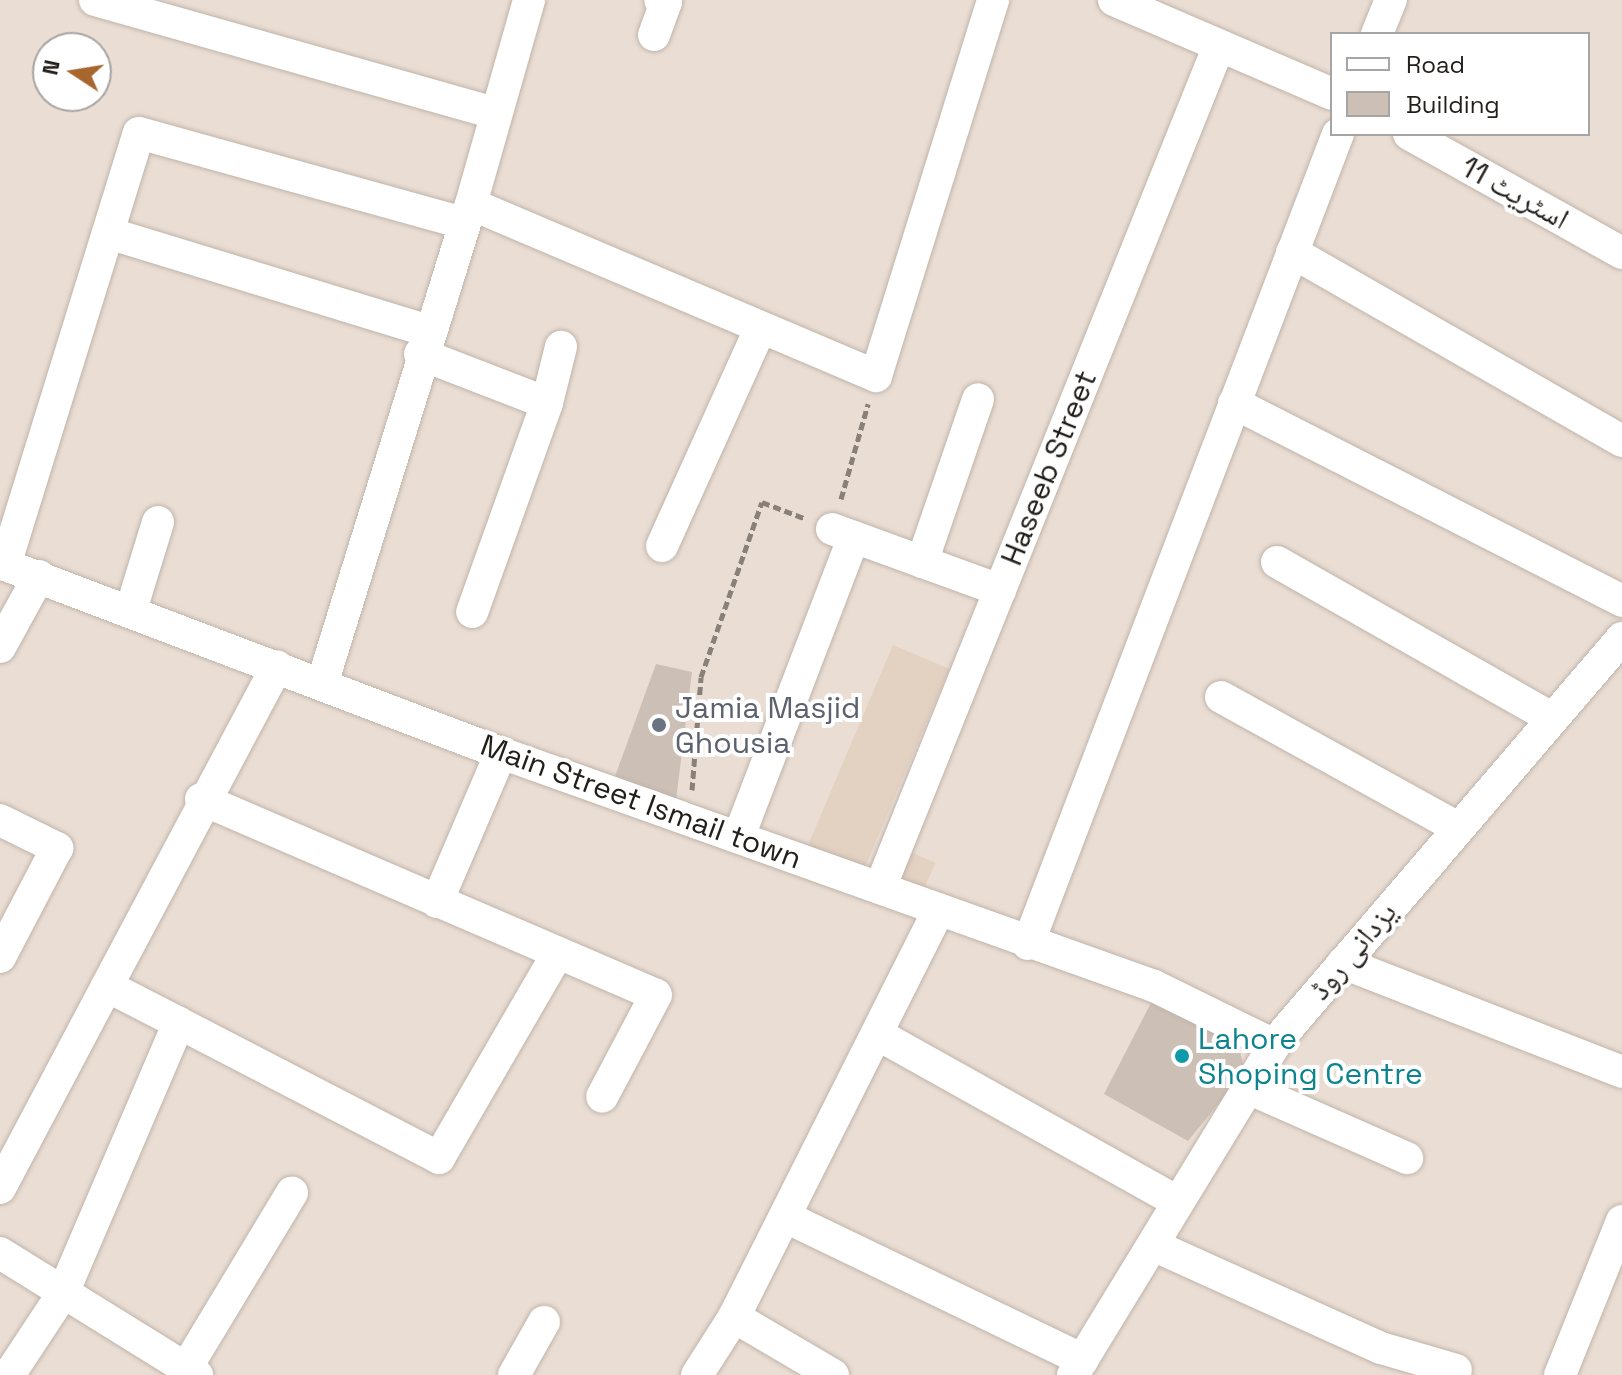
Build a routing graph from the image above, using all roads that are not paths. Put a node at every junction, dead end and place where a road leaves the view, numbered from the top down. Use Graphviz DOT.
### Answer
graph roads {
  1 [pos="95,0"];
  2 [pos="529,0"];
  3 [pos="660,0"];
  4 [pos="993,0"];
  5 [pos="1114,0"];
  6 [pos="1391,0"];
  7 [pos="1378,32"];
  8 [pos="654,35"];
  9 [pos="1218,48"];
  10 [pos="1330,93"];
  11 [pos="495,113"];
  12 [pos="1337,136"];
  13 [pos="1413,136"];
  14 [pos="467,213"];
  15 [pos="108,233"];
  16 [pos="1292,252"];
  17 [pos="1622,253"];
  18 [pos="760,329"];
  19 [pos="424,342"];
  20 [pos="561,347"];
  21 [pos="978,399"];
  22 [pos="547,403"];
  23 [pos="1234,403"];
  24 [pos="1622,441"];
  25 [pos="158,522"];
  26 [pos="662,546"];
  27 [pos="922,562"];
  28 [pos="1277,562"];
  29 [pos="2,564"];
  30 [pos="39,576"];
  31 [pos="1000,590"];
  32 [pos="1622,601"];
  33 [pos="131,610"];
  34 [pos="472,612"];
  35 [pos="1620,646"];
  36 [pos="0,647"];
  37 [pos="277,666"];
  38 [pos="322,684"];
  39 [pos="1221,697"];
  40 [pos="1552,718"];
  41 [pos="501,753"];
  42 [pos="201,799"];
  43 [pos="0,820"];
  44 [pos="1458,828"];
  45 [pos="739,836"];
  46 [pos="880,888"];
  47 [pos="437,902"];
  48 [pos="939,910"];
  49 [pos="1028,944"];
  50 [pos="558,953"];
  51 [pos="0,957"];
  52 [pos="1343,963"];
  53 [pos="107,986"];
  54 [pos="179,1023"];
  55 [pos="879,1035"];
  56 [pos="1274,1045"];
  57 [pos="1622,1072"];
  58 [pos="1248,1088"];
  59 [pos="602,1097"];
  60 [pos="11,1140"];
  61 [pos="1407,1158"];
  62 [pos="0,1188"];
  63 [pos="292,1193"];
  64 [pos="1178,1202"];
  65 [pos="788,1218"];
  66 [pos="1622,1221"];
  67 [pos="1155,1246"];
  68 [pos="0,1253"];
  69 [pos="63,1293"];
  70 [pos="734,1317"];
  71 [pos="544,1322"];
  72 [pos="1078,1368"];
  73 [pos="1456,1370"];
  74 [pos="188,1373"];
  75 [pos="9,1375"];
  76 [pos="514,1375"];
  77 [pos="697,1375"];
  78 [pos="833,1375"];
  79 [pos="1560,1375"];
  1 -- 11 [label="street"];
  2 -- 11 [label="street"];
  3 -- 8 [label="street"];
  4 -- 18 [label="street"];
  5 -- 9 [label="street"];
  6 -- 7 [label="street"];
  9 -- 10 [label="street"];
  9 -- 31 [label="street, Haseeb Street"];
  11 -- 14 [label="street"];
  12 -- 16 [label="street"];
  13 -- 17 [label="street, اسٹریٹ 11"];
  14 -- 15 [label="street"];
  14 -- 18 [label="street"];
  14 -- 19 [label="street"];
  15 -- 19 [label="street"];
  15 -- 29 [label="street"];
  16 -- 23 [label="street"];
  16 -- 24 [label="street"];
  18 -- 26 [label="street"];
  19 -- 22 [label="street"];
  19 -- 38 [label="street"];
  20 -- 22 [label="street"];
  21 -- 27 [label="street"];
  22 -- 34 [label="street"];
  23 -- 32 [label="street"];
  23 -- 49 [label="street"];
  25 -- 33 [label="street"];
  27 -- 31 [label="street"];
  27 -- 45 [label="street"];
  28 -- 40 [label="street"];
  29 -- 30 [label="street, Main Street Ismail town"];
  30 -- 33 [label="street, Main Street Ismail town"];
  30 -- 36 [label="street"];
  31 -- 46 [label="street, Haseeb Street"];
  33 -- 37 [label="street, Main Street Ismail town"];
  35 -- 40 [label="street, یزدانی روڈ"];
  37 -- 38 [label="street, Main Street Ismail town"];
  37 -- 42 [label="street"];
  38 -- 41 [label="street, Main Street Ismail town"];
  39 -- 44 [label="street"];
  40 -- 44 [label="street, یزدانی روڈ"];
  41 -- 45 [label="street, Main Street Ismail town"];
  41 -- 47 [label="street"];
  42 -- 47 [label="street"];
  42 -- 53 [label="street"];
  43 -- 51 [label="street"];
  44 -- 52 [label="street, یزدانی روڈ"];
  45 -- 46 [label="street, Main Street Ismail town"];
  46 -- 48 [label="street, Main Street Ismail town"];
  47 -- 50 [label="street"];
  48 -- 49 [label="street, Main Street Ismail town"];
  48 -- 55 [label="street"];
  49 -- 56 [label="street, Main Street Ismail town"];
  50 -- 54 [label="street"];
  50 -- 59 [label="street"];
  52 -- 56 [label="street, یزدانی روڈ"];
  52 -- 57 [label="street"];
  53 -- 54 [label="street"];
  53 -- 60 [label="street"];
  54 -- 69 [label="street"];
  55 -- 64 [label="street"];
  55 -- 65 [label="street"];
  56 -- 58 [label="street, یزدانی روڈ"];
  58 -- 61 [label="street"];
  58 -- 64 [label="street, یزدانی روڈ"];
  60 -- 62 [label="street"];
  63 -- 74 [label="street"];
  64 -- 67 [label="street, یزدانی روڈ"];
  65 -- 70 [label="street"];
  65 -- 72 [label="street"];
  66 -- 79 [label="street"];
  67 -- 72 [label="street, یزدانی روڈ"];
  67 -- 73 [label="street"];
  68 -- 69 [label="street"];
  69 -- 74 [label="street"];
  69 -- 75 [label="street"];
  70 -- 77 [label="street"];
  70 -- 78 [label="street"];
  71 -- 76 [label="street"];
}
